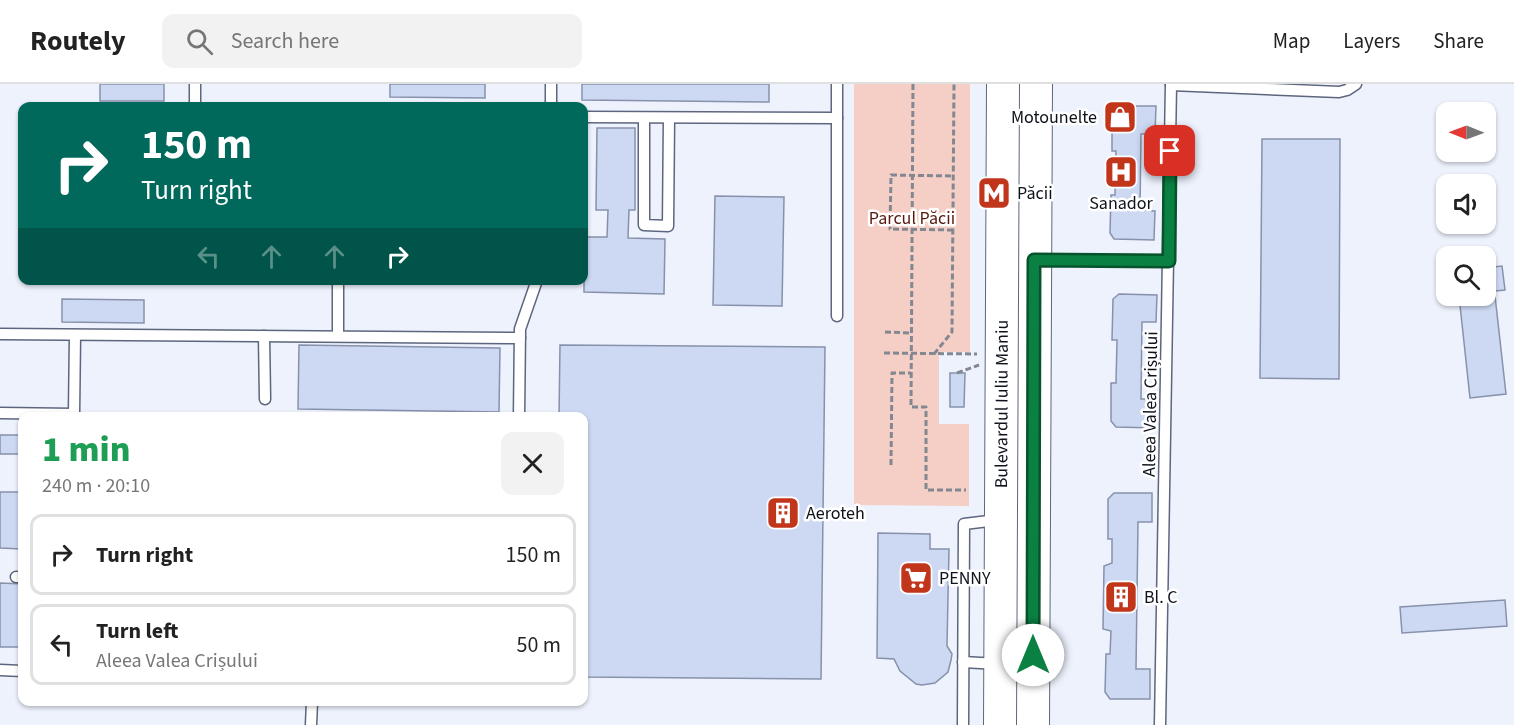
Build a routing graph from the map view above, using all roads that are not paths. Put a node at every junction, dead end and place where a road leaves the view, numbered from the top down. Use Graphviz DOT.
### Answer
graph roads {
  1 [pos="195,84"];
  2 [pos="551,84"];
  3 [pos="837,84"];
  4 [pos="1003,84"];
  5 [pos="1036,84"];
  6 [pos="1171,84"];
  7 [pos="1356,84"];
  8 [pos="1304,87"];
  9 [pos="195,102"];
  10 [pos="551,102"];
  11 [pos="588,117"];
  12 [pos="645,118"];
  13 [pos="669,118"];
  14 [pos="837,118"];
  15 [pos="1034,260"];
  16 [pos="1169,261"];
  17 [pos="338,285"];
  18 [pos="535,285"];
  19 [pos="837,316"];
  20 [pos="0,334"];
  21 [pos="75,335"];
  22 [pos="264,336"];
  23 [pos="338,336"];
  24 [pos="520,338"];
  25 [pos="265,399"];
  26 [pos="74,412"];
  27 [pos="519,412"];
  28 [pos="0,413"];
  29 [pos="18,413"];
  30 [pos="1001,520"];
  31 [pos="963,662"];
  32 [pos="1000,664"];
  33 [pos="0,670"];
  34 [pos="18,671"];
  35 [pos="312,706"];
  36 [pos="310,725"];
  37 [pos="963,725"];
  38 [pos="1000,725"];
  39 [pos="1033,725"];
  40 [pos="1160,725"];
  1 -- 9 [label="lane"];
  2 -- 10 [label="lane"];
  3 -- 14 [label="lane"];
  4 -- 30 [label="main road, Bulevardul Iuliu Maniu"];
  5 -- 15 [label="main road, Bulevardul Iuliu Maniu"];
  6 -- 8 [label="lane, Aleea Valea Crișului"];
  6 -- 16 [label="lane, Aleea Valea Crișului"];
  7 -- 8 [label="lane, Aleea Valea Crișului"];
  11 -- 12 [label="lane"];
  12 -- 13 [label="lane"];
  12 -- 13 [label="lane"];
  13 -- 14 [label="lane"];
  14 -- 19 [label="lane"];
  15 -- 16 [label="lane"];
  15 -- 39 [label="main road, Bulevardul Iuliu Maniu"];
  16 -- 40 [label="lane, Aleea Valea Crișului"];
  17 -- 23 [label="lane"];
  18 -- 24 [label="lane"];
  20 -- 21 [label="lane"];
  21 -- 22 [label="lane"];
  21 -- 26 [label="lane"];
  22 -- 23 [label="lane"];
  22 -- 25 [label="lane"];
  23 -- 24 [label="lane"];
  24 -- 27 [label="lane"];
  28 -- 29 [label="lane"];
  30 -- 31 [label="lane"];
  30 -- 32 [label="main road, Bulevardul Iuliu Maniu"];
  31 -- 32 [label="lane"];
  31 -- 37 [label="lane"];
  32 -- 38 [label="main road, Bulevardul Iuliu Maniu"];
  33 -- 34 [label="lane"];
  35 -- 36 [label="lane"];
}
